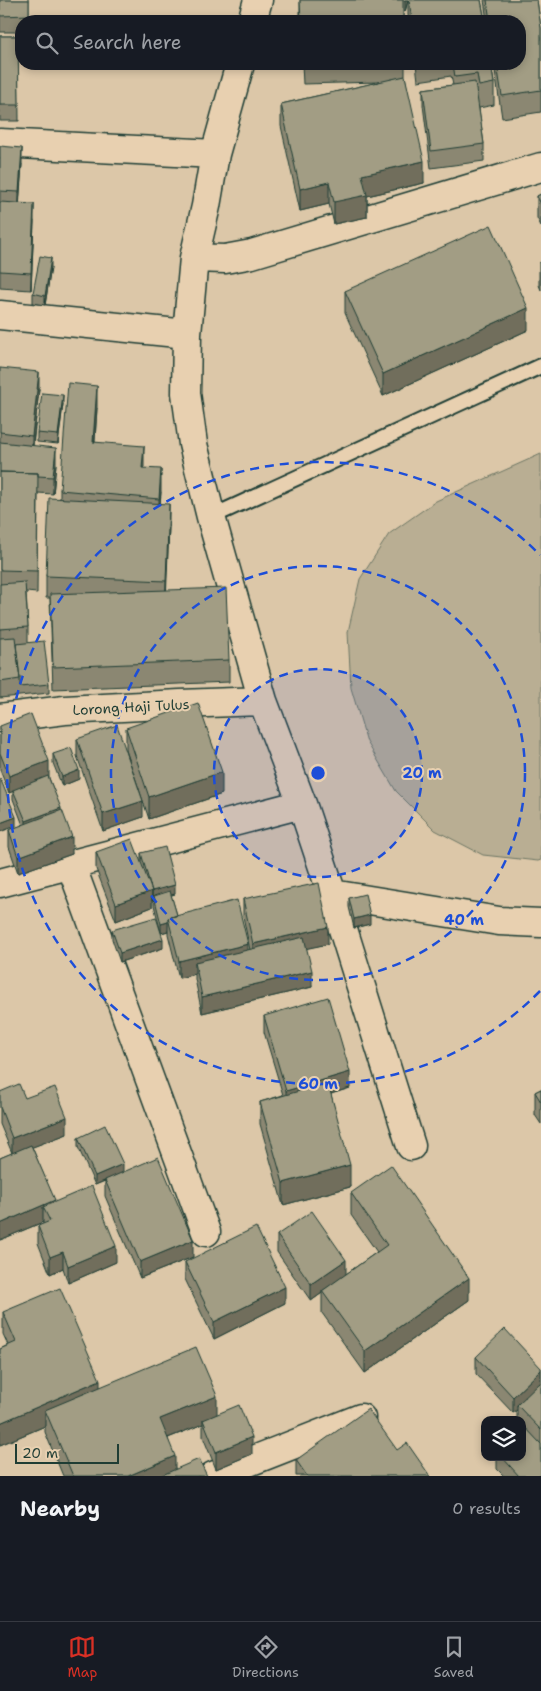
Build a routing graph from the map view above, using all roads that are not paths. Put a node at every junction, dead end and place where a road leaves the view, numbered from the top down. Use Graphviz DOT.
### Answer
graph roads {
  1 [pos="258,0"];
  2 [pos="254,15"];
  3 [pos="238,70"];
  4 [pos="0,143"];
  5 [pos="215,154"];
  6 [pos="541,167"];
  7 [pos="194,258"];
  8 [pos="0,315"];
  9 [pos="187,334"];
  10 [pos="541,366"];
  11 [pos="211,517"];
  12 [pos="263,701"];
  13 [pos="0,718"];
  14 [pos="302,804"];
  15 [pos="71,865"];
  16 [pos="0,884"];
  17 [pos="332,894"];
  18 [pos="541,923"];
  19 [pos="411,1146"];
  20 [pos="206,1232"];
  21 [pos="361,1418"];
  22 [pos="213,1476"];
  1 -- 2 [label="street"];
  3 -- 5 [label="street"];
  4 -- 5 [label="street"];
  5 -- 7 [label="street"];
  6 -- 7 [label="street"];
  7 -- 9 [label="street"];
  8 -- 9 [label="street"];
  9 -- 11 [label="street"];
  10 -- 11 [label="lane"];
  11 -- 12 [label="street"];
  12 -- 13 [label="street, Lorong Haji Tulus"];
  12 -- 14 [label="street"];
  14 -- 15 [label="street"];
  14 -- 17 [label="street"];
  15 -- 16 [label="street"];
  15 -- 20 [label="street"];
  17 -- 18 [label="street"];
  17 -- 19 [label="street"];
  21 -- 22 [label="street"];
}
